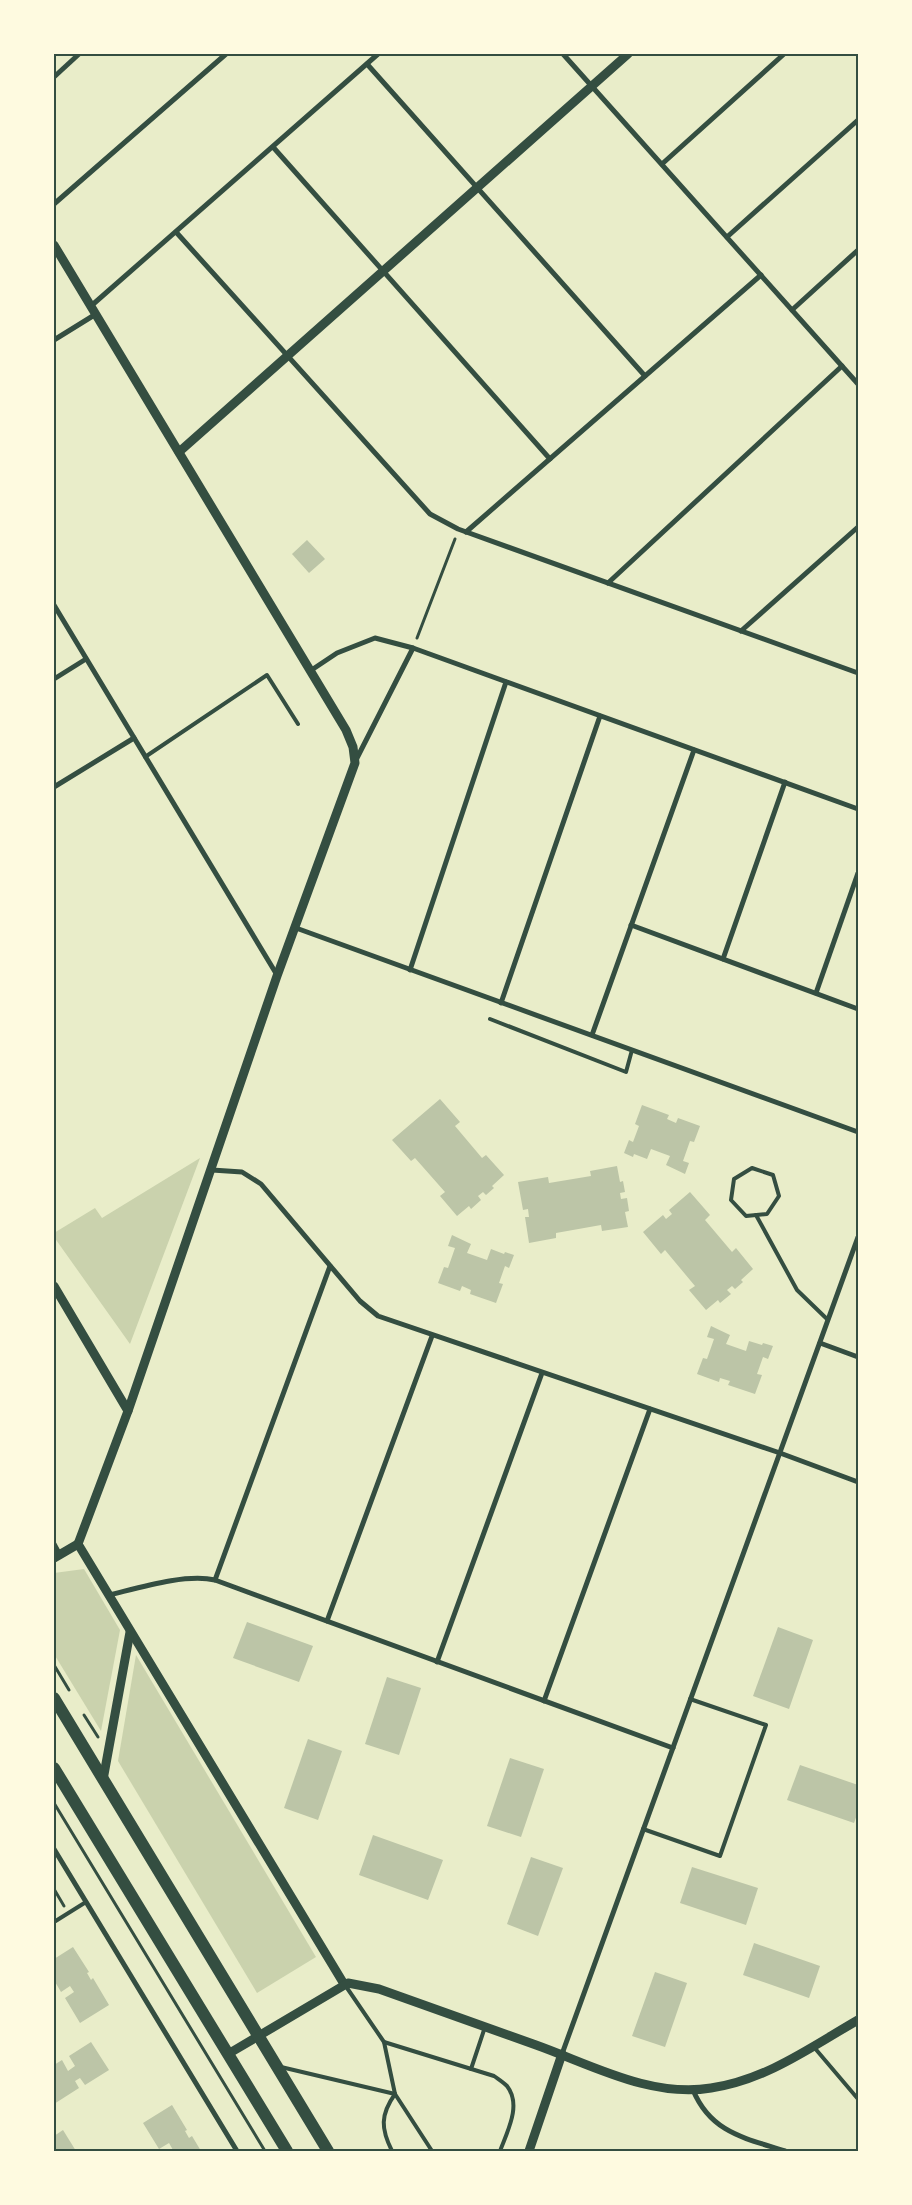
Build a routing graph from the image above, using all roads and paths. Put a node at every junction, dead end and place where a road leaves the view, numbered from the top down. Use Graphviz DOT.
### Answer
graph roads {
  1 [pos="79,54"];
  2 [pos="226,54"];
  3 [pos="378,54"];
  4 [pos="563,54"];
  5 [pos="628,54"];
  6 [pos="784,54"];
  7 [pos="367,64"];
  8 [pos="54,77"];
  9 [pos="592,86"];
  10 [pos="858,120"];
  11 [pos="273,146"];
  12 [pos="662,164"];
  13 [pos="477,188"];
  14 [pos="54,204"];
  15 [pos="176,232"];
  16 [pos="727,236"];
  17 [pos="54,244"];
  18 [pos="858,250"];
  19 [pos="384,271"];
  20 [pos="761,275"];
  21 [pos="94,310"];
  22 [pos="792,310"];
  23 [pos="54,340"];
  24 [pos="288,357"];
  25 [pos="842,366"];
  26 [pos="645,376"];
  27 [pos="858,384"];
  28 [pos="179,452"];
  29 [pos="550,459"];
  30 [pos="858,527"];
  31 [pos="458,529"];
  32 [pos="466,532"];
  33 [pos="608,583"];
  34 [pos="54,605"];
  35 [pos="740,631"];
  36 [pos="413,648"];
  37 [pos="86,659"];
  38 [pos="310,671"];
  39 [pos="858,673"];
  40 [pos="54,679"];
  41 [pos="506,682"];
  42 [pos="600,716"];
  43 [pos="298,724"];
  44 [pos="134,738"];
  45 [pos="694,750"];
  46 [pos="145,757"];
  47 [pos="355,763"];
  48 [pos="785,782"];
  49 [pos="54,787"];
  50 [pos="858,809"];
  51 [pos="858,873"];
  52 [pos="631,925"];
  53 [pos="296,928"];
  54 [pos="722,959"];
  55 [pos="410,970"];
  56 [pos="277,976"];
  57 [pos="816,993"];
  58 [pos="501,1003"];
  59 [pos="858,1009"];
  60 [pos="490,1019"];
  61 [pos="592,1036"];
  62 [pos="632,1050"];
  63 [pos="858,1132"];
  64 [pos="212,1170"];
  65 [pos="756,1215"];
  66 [pos="858,1237"];
  67 [pos="857,1246"];
  68 [pos="330,1266"];
  69 [pos="54,1286"];
  70 [pos="828,1320"];
  71 [pos="432,1336"];
  72 [pos="820,1343"];
  73 [pos="858,1357"];
  74 [pos="542,1373"];
  75 [pos="650,1409"];
  76 [pos="128,1411"];
  77 [pos="780,1453"];
  78 [pos="858,1482"];
  79 [pos="54,1544"];
  80 [pos="78,1544"];
  81 [pos="57,1557"];
  82 [pos="214,1580"];
  83 [pos="109,1596"];
  84 [pos="327,1621"];
  85 [pos="130,1632"];
  86 [pos="437,1662"];
  87 [pos="54,1698"];
  88 [pos="690,1699"];
  89 [pos="544,1701"];
  90 [pos="673,1748"];
  91 [pos="54,1768"];
  92 [pos="103,1780"];
  93 [pos="54,1803"];
  94 [pos="643,1829"];
  95 [pos="54,1849"];
  96 [pos="54,1889"];
  97 [pos="86,1902"];
  98 [pos="69,1912"];
  99 [pos="54,1922"];
  100 [pos="344,1984"];
  101 [pos="858,2020"];
  102 [pos="485,2027"];
  103 [pos="257,2036"];
  104 [pos="384,2042"];
  105 [pos="813,2046"];
  106 [pos="228,2054"];
  107 [pos="562,2054"];
  108 [pos="275,2066"];
  109 [pos="471,2069"];
  110 [pos="693,2090"];
  111 [pos="395,2094"];
  112 [pos="858,2099"];
  113 [pos="237,2151"];
  114 [pos="265,2151"];
  115 [pos="287,2151"];
  116 [pos="328,2151"];
  117 [pos="392,2151"];
  118 [pos="432,2151"];
  119 [pos="500,2151"];
  120 [pos="530,2151"];
  121 [pos="785,2151"];
  1 -- 8 [label="street"];
  2 -- 14 [label="street"];
  3 -- 7 [label="street"];
  4 -- 9 [label="street"];
  5 -- 9 [label="street"];
  6 -- 12 [label="street"];
  7 -- 11 [label="street"];
  7 -- 13 [label="street"];
  9 -- 12 [label="street"];
  9 -- 13 [label="street"];
  10 -- 16 [label="street"];
  11 -- 15 [label="street"];
  11 -- 19 [label="street"];
  12 -- 16 [label="street"];
  13 -- 19 [label="street"];
  13 -- 26 [label="street"];
  15 -- 21 [label="street"];
  15 -- 24 [label="street"];
  16 -- 20 [label="street"];
  17 -- 21 [label="street"];
  18 -- 22 [label="street"];
  19 -- 24 [label="street"];
  19 -- 29 [label="street"];
  20 -- 22 [label="street"];
  20 -- 26 [label="street"];
  21 -- 23 [label="street"];
  21 -- 28 [label="street"];
  22 -- 25 [label="street"];
  24 -- 28 [label="street"];
  24 -- 31 [label="street"];
  25 -- 27 [label="street"];
  25 -- 33 [label="street"];
  26 -- 29 [label="street"];
  28 -- 38 [label="street"];
  29 -- 32 [label="street"];
  30 -- 35 [label="street"];
  31 -- 32 [label="street"];
  31 -- 36 [label="path"];
  32 -- 33 [label="street"];
  33 -- 35 [label="street"];
  34 -- 37 [label="street"];
  35 -- 39 [label="street"];
  36 -- 38 [label="street"];
  36 -- 41 [label="street"];
  36 -- 47 [label="street"];
  37 -- 40 [label="street"];
  37 -- 44 [label="street"];
  38 -- 47 [label="street"];
  41 -- 42 [label="street"];
  41 -- 55 [label="street"];
  42 -- 45 [label="street"];
  42 -- 58 [label="street"];
  43 -- 46 [label="lane"];
  44 -- 46 [label="street"];
  44 -- 49 [label="street"];
  45 -- 48 [label="street"];
  45 -- 52 [label="street"];
  46 -- 56 [label="street"];
  47 -- 53 [label="street"];
  48 -- 50 [label="street"];
  48 -- 54 [label="street"];
  51 -- 57 [label="street"];
  52 -- 54 [label="street"];
  52 -- 61 [label="street"];
  53 -- 55 [label="street"];
  53 -- 56 [label="street"];
  54 -- 57 [label="street"];
  55 -- 58 [label="street"];
  56 -- 64 [label="street"];
  57 -- 59 [label="street"];
  58 -- 61 [label="street"];
  60 -- 62 [label="lane"];
  61 -- 62 [label="street"];
  62 -- 63 [label="street"];
  64 -- 68 [label="street"];
  64 -- 76 [label="street"];
  65 -- 65 [label="lane"];
  65 -- 70 [label="lane"];
  66 -- 67 [label="street"];
  67 -- 70 [label="street"];
  68 -- 71 [label="street"];
  68 -- 82 [label="street"];
  69 -- 76 [label="street"];
  70 -- 72 [label="street"];
  71 -- 74 [label="street"];
  71 -- 84 [label="street"];
  72 -- 73 [label="street"];
  72 -- 77 [label="street"];
  74 -- 75 [label="street"];
  74 -- 86 [label="street"];
  75 -- 77 [label="street"];
  75 -- 89 [label="street"];
  76 -- 80 [label="street"];
  77 -- 78 [label="street"];
  77 -- 88 [label="street"];
  79 -- 81 [label="street"];
  80 -- 81 [label="street"];
  80 -- 83 [label="street"];
  82 -- 83 [label="street"];
  82 -- 84 [label="street"];
  83 -- 85 [label="street"];
  84 -- 86 [label="street"];
  85 -- 92 [label="street"];
  85 -- 100 [label="street"];
  86 -- 89 [label="street"];
  87 -- 92 [label="main road"];
  88 -- 90 [label="street"];
  88 -- 94 [label="lane"];
  89 -- 90 [label="street"];
  90 -- 94 [label="street"];
  91 -- 106 [label="main road"];
  92 -- 103 [label="main road"];
  93 -- 114 [label="path"];
  94 -- 107 [label="street"];
  95 -- 97 [label="street"];
  96 -- 98 [label="path"];
  97 -- 98 [label="lane"];
  97 -- 113 [label="street"];
  98 -- 99 [label="lane"];
  100 -- 102 [label="street"];
  100 -- 103 [label="street"];
  100 -- 104 [label="lane"];
  101 -- 105 [label="street"];
  102 -- 107 [label="street"];
  102 -- 109 [label="lane"];
  103 -- 106 [label="street"];
  103 -- 108 [label="main road"];
  104 -- 109 [label="lane"];
  104 -- 111 [label="lane"];
  105 -- 110 [label="street"];
  105 -- 112 [label="lane"];
  106 -- 115 [label="main road"];
  107 -- 110 [label="street"];
  107 -- 120 [label="street"];
  108 -- 111 [label="lane"];
  108 -- 116 [label="main road"];
  109 -- 119 [label="lane"];
  110 -- 121 [label="street"];
  111 -- 117 [label="lane"];
  111 -- 118 [label="lane"];
}
